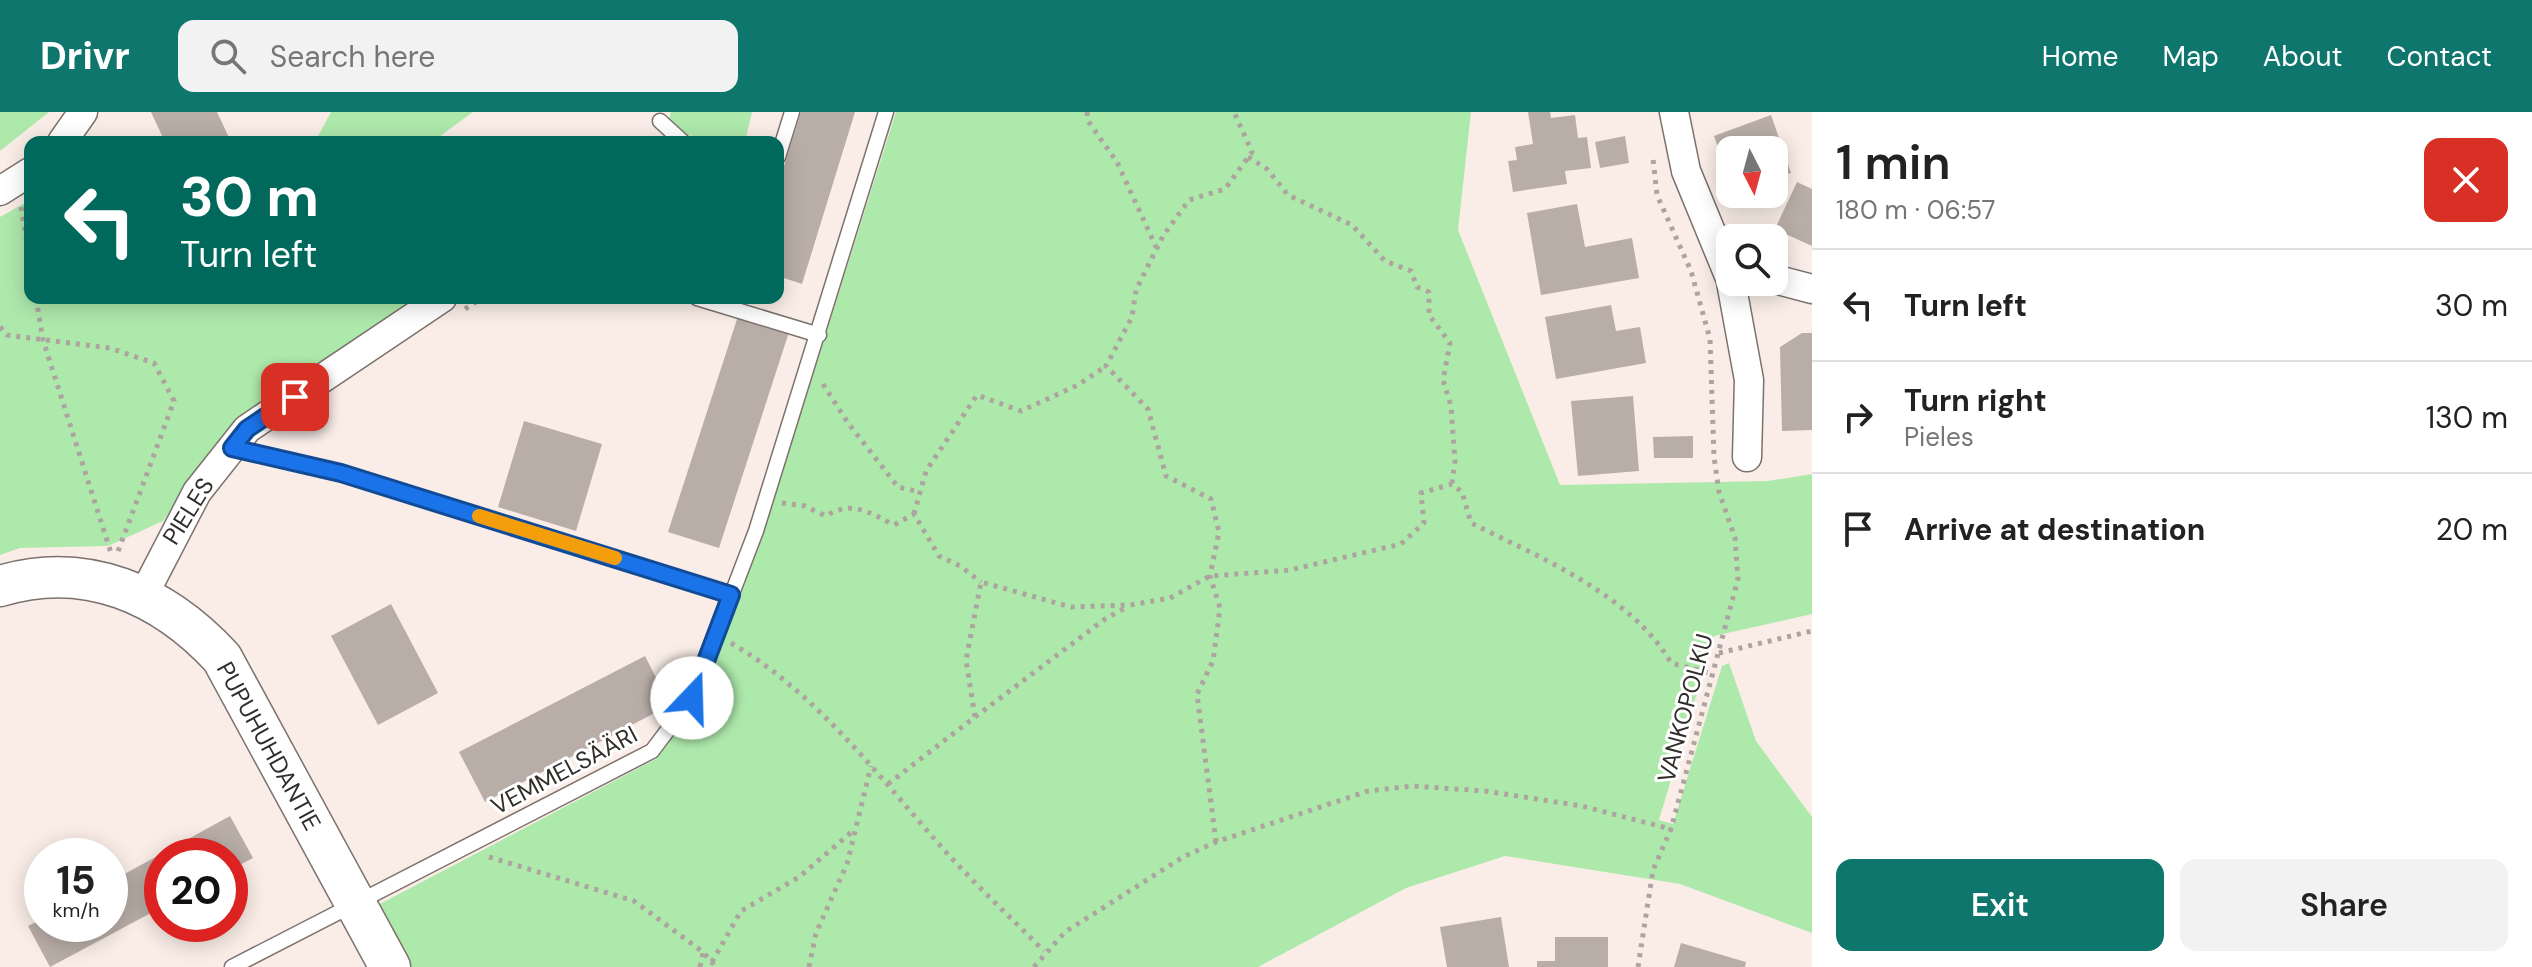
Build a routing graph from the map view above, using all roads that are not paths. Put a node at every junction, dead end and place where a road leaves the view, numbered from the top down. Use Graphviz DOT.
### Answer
graph roads {
  1 [pos="83,112"];
  2 [pos="792,112"];
  3 [pos="886,112"];
  4 [pos="1674,112"];
  5 [pos="660,121"];
  6 [pos="66,136"];
  7 [pos="676,136"];
  8 [pos="784,138"];
  9 [pos="1716,244"];
  10 [pos="1788,283"];
  11 [pos="1812,289"];
  12 [pos="1734,296"];
  13 [pos="433,304"];
  14 [pos="732,304"];
  15 [pos="817,340"];
  16 [pos="232,448"];
  17 [pos="1747,457"];
  18 [pos="0,586"];
  19 [pos="731,595"];
  20 [pos="143,596"];
  21 [pos="355,901"];
  22 [pos="232,967"];
  23 [pos="390,967"];
  1 -- 6 [label="street"];
  2 -- 8 [label="lane"];
  3 -- 15 [label="lane, VEMMELSÄÄRI"];
  4 -- 9 [label="street"];
  5 -- 7 [label="lane"];
  10 -- 11 [label="street"];
  12 -- 17 [label="street"];
  13 -- 16 [label="street, PIELES"];
  14 -- 15 [label="lane"];
  15 -- 19 [label="lane, VEMMELSÄÄRI"];
  16 -- 19 [label="lane"];
  16 -- 20 [label="street, PIELES"];
  18 -- 20 [label="street, PUPUHUHDANTIE"];
  19 -- 21 [label="lane, VEMMELSÄÄRI"];
  20 -- 21 [label="street, PUPUHUHDANTIE"];
  21 -- 22 [label="lane, VEMMELSÄÄRI"];
  21 -- 23 [label="street, PUPUHUHDANTIE"];
}
